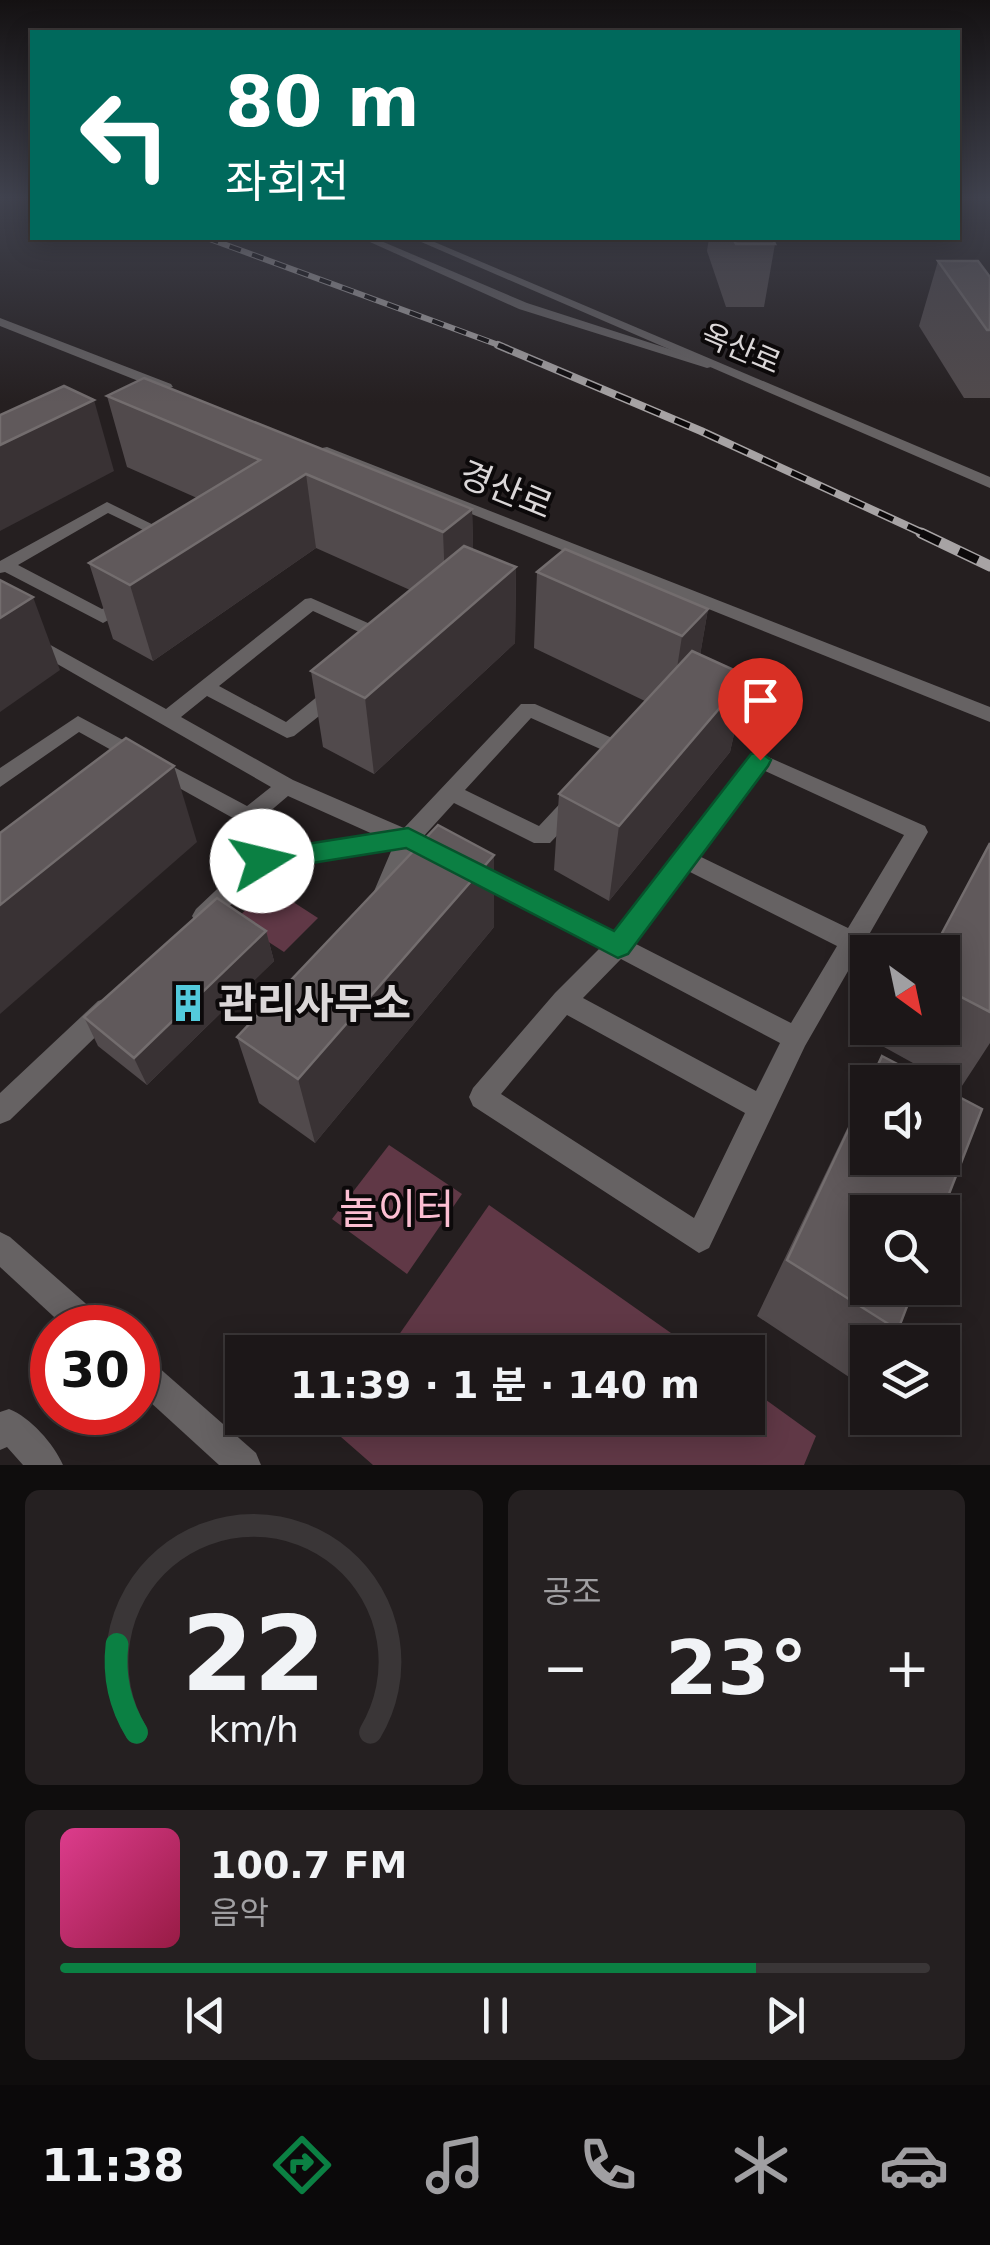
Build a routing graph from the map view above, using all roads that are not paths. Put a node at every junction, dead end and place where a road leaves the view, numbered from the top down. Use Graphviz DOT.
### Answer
graph roads {
  1 [pos="431,266"];
  2 [pos="485,266"];
  3 [pos="0,322"];
  4 [pos="718,367"];
  5 [pos="183,394"];
  6 [pos="311,444"];
  7 [pos="990,483"];
  8 [pos="188,546"];
  9 [pos="3,567"];
  10 [pos="137,596"];
  11 [pos="0,623"];
  12 [pos="383,653"];
  13 [pos="356,675"];
  14 [pos="205,687"];
  15 [pos="990,715"];
  16 [pos="167,718"];
  17 [pos="0,779"];
  18 [pos="286,786"];
  19 [pos="451,792"];
  20 [pos="249,818"];
  21 [pos="408,838"];
  22 [pos="685,859"];
  23 [pos="262,861"];
  24 [pos="370,914"];
  25 [pos="193,927"];
  26 [pos="857,935"];
  27 [pos="850,941"];
  28 [pos="618,946"];
  29 [pos="850,947"];
  30 [pos="124,992"];
  31 [pos="564,1001"];
  32 [pos="796,1038"];
  33 [pos="762,1108"];
  34 [pos="0,1111"];
  35 [pos="0,1247"];
  36 [pos="64,1305"];
  37 [pos="160,1390"];
  38 [pos="0,1434"];
  39 [pos="46,1465"];
  40 [pos="244,1465"];
  1 -- 4 [label="street"];
  2 -- 4 [label="street, 옥산로"];
  3 -- 5 [label="street"];
  4 -- 7 [label="street, 옥산로"];
  6 -- 15 [label="street, 경산로"];
  8 -- 9 [label="street"];
  9 -- 10 [label="street"];
  11 -- 16 [label="street"];
  12 -- 14 [label="street"];
  13 -- 14 [label="street"];
  14 -- 16 [label="street"];
  16 -- 18 [label="street"];
  17 -- 20 [label="street"];
  18 -- 20 [label="street"];
  18 -- 21 [label="street"];
  19 -- 19 [label="street"];
  19 -- 21 [label="street"];
  20 -- 23 [label="street"];
  21 -- 23 [label="street"];
  21 -- 24 [label="street"];
  21 -- 28 [label="street"];
  22 -- 26 [label="street"];
  22 -- 27 [label="street"];
  22 -- 28 [label="street"];
  23 -- 25 [label="street"];
  28 -- 31 [label="street"];
  28 -- 32 [label="street"];
  29 -- 32 [label="street"];
  30 -- 34 [label="street"];
  31 -- 33 [label="street"];
  31 -- 33 [label="street"];
  32 -- 33 [label="street"];
  35 -- 36 [label="street"];
  37 -- 40 [label="street"];
  38 -- 39 [label="street"];
}
